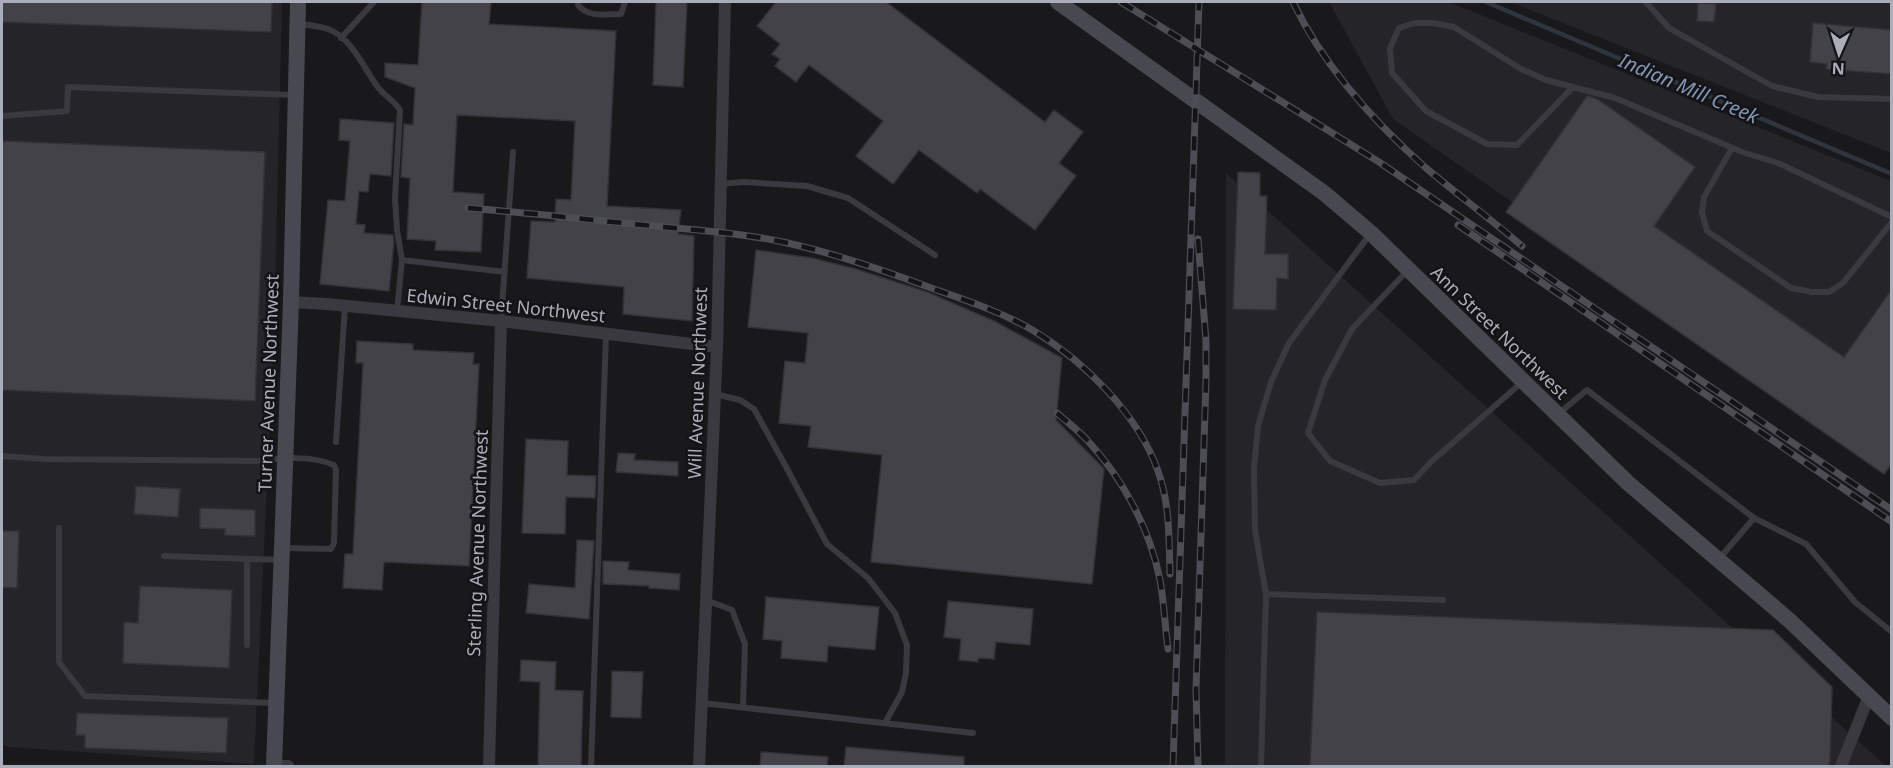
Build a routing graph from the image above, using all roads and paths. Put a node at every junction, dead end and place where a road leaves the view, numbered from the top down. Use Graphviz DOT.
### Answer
graph roads {
  1 [pos="298,2"];
  2 [pos="374,2"];
  3 [pos="578,2"];
  4 [pos="625,2"];
  5 [pos="725,2"];
  6 [pos="1059,2"];
  7 [pos="1646,2"];
  8 [pos="297,23"];
  9 [pos="341,38"];
  10 [pos="1573,87"];
  11 [pos="296,95"];
  12 [pos="1892,99"];
  13 [pos="2,116"];
  14 [pos="1732,148"];
  15 [pos="513,152"];
  16 [pos="721,184"];
  17 [pos="1892,217"];
  18 [pos="1892,222"];
  19 [pos="1371,233"];
  20 [pos="935,255"];
  21 [pos="402,261"];
  22 [pos="1409,270"];
  23 [pos="504,272"];
  24 [pos="291,302"];
  25 [pos="345,306"];
  26 [pos="397,311"];
  27 [pos="501,321"];
  28 [pos="606,334"];
  29 [pos="717,347"];
  30 [pos="1523,381"];
  31 [pos="715,394"];
  32 [pos="1557,415"];
  33 [pos="336,442"];
  34 [pos="2,456"];
  35 [pos="285,458"];
  36 [pos="1754,518"];
  37 [pos="58,528"];
  38 [pos="282,554"];
  39 [pos="164,556"];
  40 [pos="247,559"];
  41 [pos="1719,559"];
  42 [pos="1266,594"];
  43 [pos="706,600"];
  44 [pos="1443,600"];
  45 [pos="1892,632"];
  46 [pos="247,645"];
  47 [pos="1869,696"];
  48 [pos="276,703"];
  49 [pos="702,703"];
  50 [pos="743,707"];
  51 [pos="1892,718"];
  52 [pos="885,723"];
  53 [pos="973,733"];
  54 [pos="279,766"];
  55 [pos="489,766"];
  56 [pos="591,766"];
  57 [pos="699,766"];
  58 [pos="1261,766"];
  59 [pos="1841,766"];
  1 -- 8 [label="main road, Turner Avenue Northwest"];
  2 -- 9 [label="lane"];
  3 -- 4 [label="lane"];
  5 -- 16 [label="street, Will Avenue Northwest"];
  6 -- 19 [label="main road, Ann Street Northwest"];
  7 -- 12 [label="lane"];
  8 -- 9 [label="lane"];
  8 -- 11 [label="main road, Turner Avenue Northwest"];
  9 -- 21 [label="lane"];
  10 -- 10 [label="lane"];
  10 -- 14 [label="lane"];
  11 -- 13 [label="lane"];
  11 -- 24 [label="main road, Turner Avenue Northwest"];
  14 -- 17 [label="lane"];
  14 -- 18 [label="lane"];
  15 -- 23 [label="lane"];
  16 -- 20 [label="lane"];
  16 -- 29 [label="street, Will Avenue Northwest"];
  19 -- 22 [label="main road, Ann Street Northwest"];
  19 -- 42 [label="lane"];
  21 -- 23 [label="lane"];
  21 -- 26 [label="lane"];
  22 -- 30 [label="main road, Ann Street Northwest"];
  22 -- 30 [label="lane"];
  23 -- 27 [label="lane"];
  24 -- 25 [label="street, Edwin Street Northwest"];
  24 -- 35 [label="main road, Turner Avenue Northwest"];
  25 -- 26 [label="street, Edwin Street Northwest"];
  25 -- 33 [label="lane"];
  26 -- 27 [label="street, Edwin Street Northwest"];
  27 -- 28 [label="street, Edwin Street Northwest"];
  27 -- 55 [label="street, Sterling Avenue Northwest"];
  28 -- 29 [label="street, Edwin Street Northwest"];
  28 -- 56 [label="lane"];
  29 -- 31 [label="street, Will Avenue Northwest"];
  30 -- 32 [label="main road, Ann Street Northwest"];
  31 -- 43 [label="street, Will Avenue Northwest"];
  31 -- 52 [label="lane"];
  32 -- 36 [label="lane"];
  32 -- 41 [label="main road, Ann Street Northwest"];
  34 -- 35 [label="lane"];
  35 -- 38 [label="main road, Turner Avenue Northwest"];
  35 -- 38 [label="lane"];
  36 -- 41 [label="lane"];
  36 -- 45 [label="lane"];
  37 -- 48 [label="lane"];
  38 -- 40 [label="lane"];
  38 -- 48 [label="main road, Turner Avenue Northwest"];
  39 -- 40 [label="lane"];
  40 -- 46 [label="lane"];
  41 -- 47 [label="main road, Ann Street Northwest"];
  42 -- 44 [label="lane"];
  42 -- 58 [label="lane"];
  43 -- 49 [label="street, Will Avenue Northwest"];
  43 -- 50 [label="lane"];
  47 -- 51 [label="main road, Ann Street Northwest"];
  47 -- 59 [label="street"];
  48 -- 54 [label="main road, Turner Avenue Northwest"];
  49 -- 50 [label="lane"];
  49 -- 57 [label="street, Will Avenue Northwest"];
  50 -- 52 [label="lane"];
  52 -- 53 [label="lane"];
}
